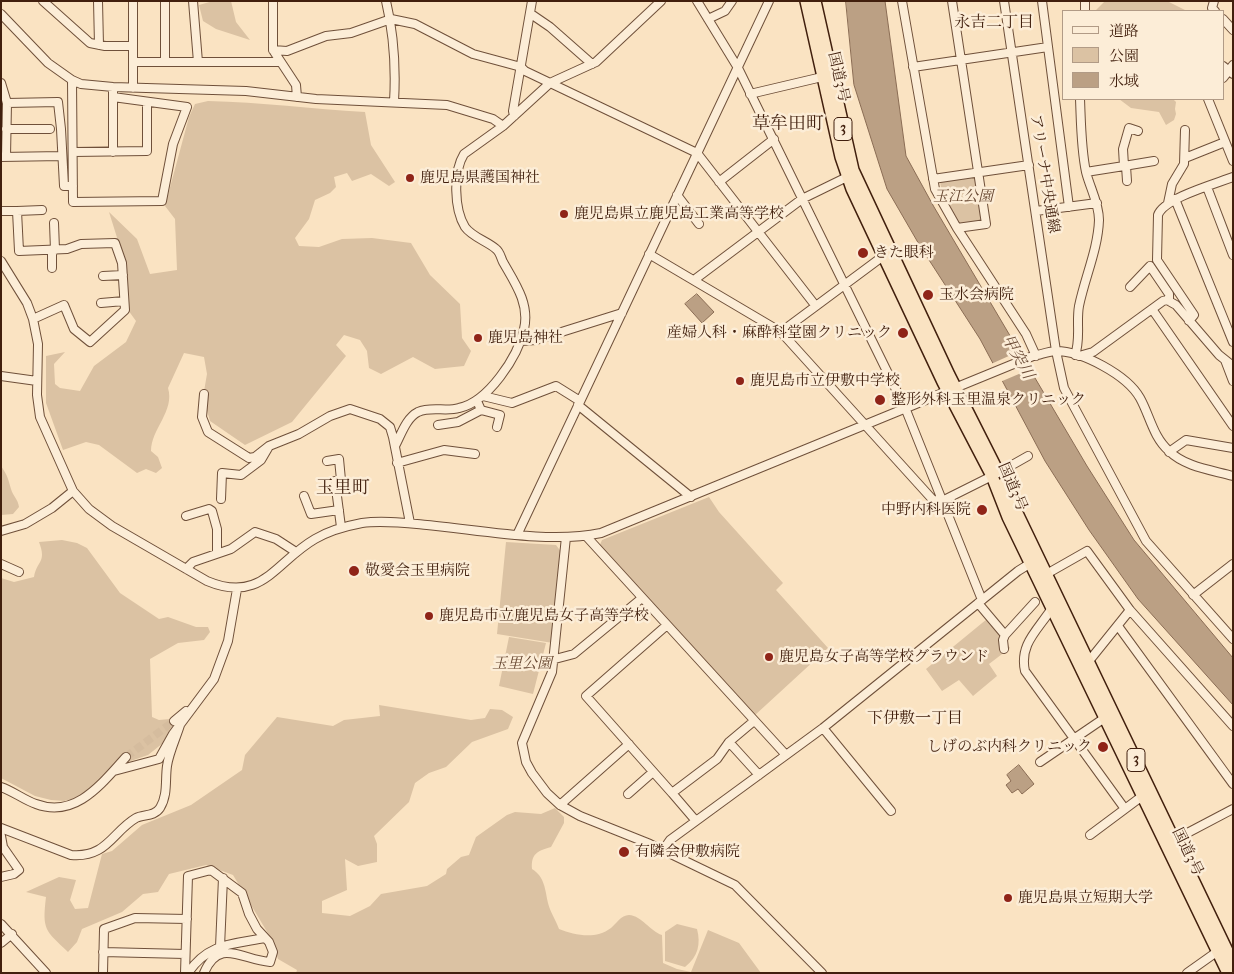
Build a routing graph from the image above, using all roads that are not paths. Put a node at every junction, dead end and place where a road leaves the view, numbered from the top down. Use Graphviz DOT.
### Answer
graph roads {
  1 [pos="43,1"];
  2 [pos="98,1"];
  3 [pos="133,1"];
  4 [pos="165,1"];
  5 [pos="193,1"];
  6 [pos="273,1"];
  7 [pos="386,1"];
  8 [pos="532,1"];
  9 [pos="648,1"];
  10 [pos="661,1"];
  11 [pos="697,1"];
  12 [pos="732,1"];
  13 [pos="768,1"];
  14 [pos="806,1"];
  15 [pos="815,1"];
  16 [pos="902,1"];
  17 [pos="952,1"];
  18 [pos="1004,1"];
  19 [pos="1042,1"];
  20 [pos="653,10"];
  21 [pos="1,14"];
  22 [pos="531,14"];
  23 [pos="391,19"];
  24 [pos="708,19"];
  25 [pos="1224,20"];
  26 [pos="1233,30"];
  27 [pos="98,45"];
  28 [pos="133,46"];
  29 [pos="1048,47"];
  30 [pos="273,50"];
  31 [pos="1012,53"];
  32 [pos="961,59"];
  33 [pos="133,62"];
  34 [pos="165,62"];
  35 [pos="198,62"];
  36 [pos="279,62"];
  37 [pos="592,64"];
  38 [pos="521,67"];
  39 [pos="913,67"];
  40 [pos="738,68"];
  41 [pos="822,77"];
  42 [pos="72,80"];
  43 [pos="1,83"];
  44 [pos="550,83"];
  45 [pos="113,87"];
  46 [pos="133,88"];
  47 [pos="750,94"];
  48 [pos="113,97"];
  49 [pos="296,97"];
  50 [pos="1080,100"];
  51 [pos="1208,100"];
  52 [pos="147,102"];
  53 [pos="394,102"];
  54 [pos="7,104"];
  55 [pos="514,116"];
  56 [pos="502,126"];
  57 [pos="6,129"];
  58 [pos="50,129"];
  59 [pos="1184,130"];
  60 [pos="1138,131"];
  61 [pos="774,139"];
  62 [pos="1225,142"];
  63 [pos="73,152"];
  64 [pos="113,152"];
  65 [pos="697,153"];
  66 [pos="62,156"];
  67 [pos="4,157"];
  68 [pos="1185,158"];
  69 [pos="1233,161"];
  70 [pos="1154,162"];
  71 [pos="1029,165"];
  72 [pos="1125,166"];
  73 [pos="1086,172"];
  74 [pos="978,173"];
  75 [pos="1233,177"];
  76 [pos="848,178"];
  77 [pos="933,179"];
  78 [pos="1127,181"];
  79 [pos="719,182"];
  80 [pos="73,186"];
  81 [pos="1207,187"];
  82 [pos="677,195"];
  83 [pos="802,199"];
  84 [pos="1175,199"];
  85 [pos="1097,203"];
  86 [pos="1168,203"];
  87 [pos="1069,207"];
  88 [pos="42,210"];
  89 [pos="1,211"];
  90 [pos="17,211"];
  91 [pos="1036,211"];
  92 [pos="54,224"];
  93 [pos="699,224"];
  94 [pos="957,228"];
  95 [pos="757,233"];
  96 [pos="54,250"];
  97 [pos="649,254"];
  98 [pos="887,254"];
  99 [pos="1233,255"];
  100 [pos="1,262"];
  101 [pos="52,268"];
  102 [pos="123,275"];
  103 [pos="1,276"];
  104 [pos="103,276"];
  105 [pos="13,280"];
  106 [pos="694,280"];
  107 [pos="844,284"];
  108 [pos="1130,287"];
  109 [pos="124,301"];
  110 [pos="1169,301"];
  111 [pos="101,303"];
  112 [pos="815,306"];
  113 [pos="1152,309"];
  114 [pos="622,313"];
  115 [pos="33,319"];
  116 [pos="1189,321"];
  117 [pos="1233,321"];
  118 [pos="1224,324"];
  119 [pos="781,332"];
  120 [pos="521,341"];
  121 [pos="1233,342"];
  122 [pos="1056,351"];
  123 [pos="1035,356"];
  124 [pos="1077,356"];
  125 [pos="1225,360"];
  126 [pos="1233,366"];
  127 [pos="1,376"];
  128 [pos="37,381"];
  129 [pos="1233,381"];
  130 [pos="953,390"];
  131 [pos="204,394"];
  132 [pos="480,398"];
  133 [pos="579,403"];
  134 [pos="481,410"];
  135 [pos="906,410"];
  136 [pos="438,425"];
  137 [pos="865,426"];
  138 [pos="1233,426"];
  139 [pos="497,427"];
  140 [pos="269,446"];
  141 [pos="395,446"];
  142 [pos="1233,448"];
  143 [pos="1169,452"];
  144 [pos="475,454"];
  145 [pos="1028,456"];
  146 [pos="328,460"];
  147 [pos="397,463"];
  148 [pos="995,474"];
  149 [pos="1233,476"];
  150 [pos="73,491"];
  151 [pos="304,496"];
  152 [pos="691,497"];
  153 [pos="221,499"];
  154 [pos="942,500"];
  155 [pos="338,510"];
  156 [pos="186,516"];
  157 [pos="410,523"];
  158 [pos="341,528"];
  159 [pos="1,531"];
  160 [pos="518,534"];
  161 [pos="586,536"];
  162 [pos="566,537"];
  163 [pos="296,552"];
  164 [pos="217,553"];
  165 [pos="1034,561"];
  166 [pos="1,564"];
  167 [pos="1233,564"];
  168 [pos="186,570"];
  169 [pos="19,572"];
  170 [pos="1042,576"];
  171 [pos="237,589"];
  172 [pos="1193,595"];
  173 [pos="642,598"];
  174 [pos="980,601"];
  175 [pos="1035,602"];
  176 [pos="1052,608"];
  177 [pos="1130,610"];
  178 [pos="668,625"];
  179 [pos="1118,626"];
  180 [pos="1005,635"];
  181 [pos="1233,639"];
  182 [pos="1004,649"];
  183 [pos="555,659"];
  184 [pos="1089,661"];
  185 [pos="1106,717"];
  186 [pos="177,721"];
  187 [pos="754,721"];
  188 [pos="1233,726"];
  189 [pos="823,728"];
  190 [pos="1075,737"];
  191 [pos="729,742"];
  192 [pos="629,744"];
  193 [pos="786,755"];
  194 [pos="126,758"];
  195 [pos="1040,762"];
  196 [pos="114,771"];
  197 [pos="653,772"];
  198 [pos="759,775"];
  199 [pos="1233,784"];
  200 [pos="1,787"];
  201 [pos="672,793"];
  202 [pos="1147,793"];
  203 [pos="628,794"];
  204 [pos="560,804"];
  205 [pos="1125,809"];
  206 [pos="891,811"];
  207 [pos="1232,812"];
  208 [pos="696,821"];
  209 [pos="1,828"];
  210 [pos="1090,835"];
  211 [pos="1,836"];
  212 [pos="1174,840"];
  213 [pos="663,850"];
  214 [pos="1,877"];
  215 [pos="223,878"];
  216 [pos="186,919"];
  217 [pos="1,924"];
  218 [pos="12,934"];
  219 [pos="266,938"];
  220 [pos="1,943"];
  221 [pos="220,947"];
  222 [pos="103,952"];
  223 [pos="1218,952"];
  224 [pos="185,954"];
  225 [pos="1233,963"];
  226 [pos="46,973"];
  227 [pos="103,973"];
  228 [pos="186,973"];
  229 [pos="204,973"];
  230 [pos="822,973"];
  231 [pos="1187,973"];
  232 [pos="1228,973"];
  1 -- 27 [label="street"];
  2 -- 27 [label="street"];
  3 -- 28 [label="street"];
  4 -- 34 [label="street"];
  5 -- 35 [label="street"];
  6 -- 30 [label="street"];
  7 -- 23 [label="street"];
  8 -- 22 [label="street"];
  9 -- 20 [label="street"];
  10 -- 20 [label="street"];
  11 -- 24 [label="street"];
  12 -- 24 [label="street"];
  13 -- 40 [label="street"];
  14 -- 41 [label="highway, 国道3号 / 3"];
  15 -- 98 [label="highway, 国道3号 / 3"];
  16 -- 39 [label="street"];
  17 -- 32 [label="street"];
  18 -- 31 [label="street, アリーナ中央通線"];
  19 -- 29 [label="street"];
  20 -- 37 [label="street"];
  21 -- 42 [label="street"];
  22 -- 37 [label="street"];
  22 -- 38 [label="street"];
  23 -- 30 [label="street"];
  23 -- 38 [label="street"];
  23 -- 53 [label="street"];
  24 -- 40 [label="street"];
  25 -- 26 [label="street"];
  27 -- 28 [label="street"];
  28 -- 33 [label="street"];
  29 -- 31 [label="street"];
  29 -- 87 [label="street"];
  30 -- 36 [label="street"];
  31 -- 32 [label="street"];
  31 -- 71 [label="street, アリーナ中央通線"];
  32 -- 39 [label="street"];
  32 -- 74 [label="street"];
  33 -- 34 [label="street"];
  33 -- 46 [label="street"];
  34 -- 35 [label="street"];
  35 -- 36 [label="street"];
  36 -- 49 [label="street"];
  37 -- 44 [label="street"];
  38 -- 44 [label="street"];
  38 -- 55 [label="street"];
  39 -- 77 [label="street"];
  40 -- 47 [label="street"];
  40 -- 65 [label="street"];
  41 -- 47 [label="street"];
  41 -- 76 [label="highway, 国道3号 / 3"];
  42 -- 45 [label="street"];
  42 -- 63 [label="street"];
  43 -- 54 [label="street"];
  44 -- 55 [label="street"];
  44 -- 65 [label="street"];
  45 -- 46 [label="street"];
  45 -- 48 [label="street"];
  46 -- 49 [label="street"];
  47 -- 61 [label="street"];
  48 -- 52 [label="street"];
  48 -- 64 [label="street"];
  49 -- 53 [label="street"];
  50 -- 73 [label="street"];
  51 -- 62 [label="street"];
  52 -- 64 [label="street"];
  52 -- 80 [label="street"];
  53 -- 56 [label="street"];
  54 -- 57 [label="street"];
  54 -- 66 [label="street"];
  55 -- 56 [label="street"];
  56 -- 120 [label="street"];
  57 -- 58 [label="street"];
  57 -- 67 [label="street"];
  59 -- 68 [label="street"];
  60 -- 72 [label="street"];
  61 -- 79 [label="street"];
  61 -- 83 [label="street"];
  62 -- 68 [label="street"];
  62 -- 69 [label="street"];
  63 -- 64 [label="street"];
  63 -- 80 [label="street"];
  65 -- 79 [label="street"];
  65 -- 82 [label="street"];
  66 -- 67 [label="street"];
  66 -- 80 [label="street"];
  68 -- 86 [label="street"];
  70 -- 72 [label="street"];
  71 -- 74 [label="street"];
  71 -- 91 [label="street, アリーナ中央通線"];
  72 -- 73 [label="street"];
  72 -- 78 [label="street"];
  73 -- 85 [label="street"];
  74 -- 77 [label="street"];
  74 -- 94 [label="street"];
  75 -- 81 [label="street"];
  76 -- 83 [label="street"];
  76 -- 98 [label="highway, 国道3号 / 3"];
  77 -- 94 [label="street"];
  79 -- 95 [label="street"];
  81 -- 84 [label="street"];
  81 -- 99 [label="street"];
  82 -- 93 [label="street"];
  82 -- 97 [label="street"];
  83 -- 95 [label="street"];
  83 -- 107 [label="street"];
  84 -- 86 [label="street"];
  84 -- 118 [label="street"];
  85 -- 87 [label="street"];
  85 -- 124 [label="street"];
  86 -- 116 [label="street"];
  87 -- 91 [label="street"];
  88 -- 90 [label="street"];
  89 -- 90 [label="street"];
  90 -- 96 [label="street"];
  91 -- 122 [label="street, アリーナ中央通線"];
  92 -- 96 [label="street"];
  94 -- 123 [label="street"];
  95 -- 106 [label="street"];
  95 -- 112 [label="street"];
  96 -- 101 [label="street"];
  96 -- 102 [label="street"];
  97 -- 106 [label="street"];
  97 -- 114 [label="street"];
  98 -- 107 [label="street"];
  98 -- 130 [label="highway, 国道3号 / 3"];
  100 -- 105 [label="street"];
  102 -- 104 [label="street"];
  102 -- 109 [label="street"];
  103 -- 105 [label="street"];
  105 -- 115 [label="street"];
  106 -- 119 [label="street"];
  107 -- 112 [label="street"];
  107 -- 135 [label="street"];
  108 -- 110 [label="street"];
  109 -- 111 [label="street"];
  109 -- 115 [label="street"];
  110 -- 113 [label="street"];
  110 -- 116 [label="street"];
  112 -- 119 [label="street"];
  113 -- 124 [label="street"];
  113 -- 138 [label="street"];
  114 -- 120 [label="street"];
  114 -- 133 [label="street"];
  115 -- 128 [label="street"];
  116 -- 125 [label="street"];
  117 -- 118 [label="street"];
  118 -- 121 [label="street"];
  119 -- 137 [label="street"];
  120 -- 132 [label="street"];
  122 -- 123 [label="street"];
  122 -- 124 [label="street"];
  122 -- 172 [label="street, アリーナ中央通線"];
  123 -- 130 [label="street"];
  124 -- 143 [label="street"];
  125 -- 126 [label="street"];
  125 -- 129 [label="street"];
  127 -- 128 [label="street"];
  128 -- 150 [label="street"];
  130 -- 135 [label="street"];
  130 -- 148 [label="highway, 国道3号 / 3"];
  131 -- 140 [label="street"];
  132 -- 133 [label="street"];
  132 -- 134 [label="street"];
  132 -- 141 [label="street"];
  133 -- 152 [label="street"];
  133 -- 160 [label="street"];
  134 -- 136 [label="street"];
  134 -- 139 [label="street"];
  135 -- 137 [label="street"];
  135 -- 154 [label="street"];
  137 -- 152 [label="street"];
  137 -- 154 [label="street"];
  140 -- 141 [label="street"];
  140 -- 153 [label="street"];
  141 -- 147 [label="street"];
  142 -- 143 [label="street"];
  143 -- 149 [label="street"];
  144 -- 147 [label="street"];
  145 -- 148 [label="street"];
  146 -- 155 [label="street"];
  147 -- 157 [label="street"];
  148 -- 154 [label="street"];
  148 -- 165 [label="highway, 国道3号 / 3"];
  150 -- 159 [label="street"];
  150 -- 168 [label="street"];
  151 -- 155 [label="street"];
  152 -- 161 [label="street"];
  154 -- 174 [label="street"];
  155 -- 158 [label="street"];
  156 -- 164 [label="street"];
  157 -- 158 [label="street"];
  157 -- 160 [label="street"];
  158 -- 163 [label="street"];
  160 -- 162 [label="street"];
  161 -- 162 [label="street"];
  161 -- 173 [label="street"];
  162 -- 183 [label="street"];
  163 -- 164 [label="street"];
  163 -- 171 [label="street"];
  164 -- 168 [label="street"];
  165 -- 170 [label="highway, 国道3号 / 3"];
  165 -- 174 [label="street"];
  166 -- 169 [label="street"];
  167 -- 172 [label="street"];
  168 -- 171 [label="street"];
  170 -- 176 [label="highway, 国道3号 / 3"];
  170 -- 177 [label="street"];
  170 -- 184 [label="highway, 国道3号 / 3"];
  171 -- 186 [label="street"];
  172 -- 181 [label="street, アリーナ中央通線"];
  173 -- 178 [label="street"];
  173 -- 183 [label="street"];
  174 -- 180 [label="street"];
  174 -- 189 [label="street"];
  175 -- 180 [label="street"];
  176 -- 185 [label="highway, 国道3号 / 3"];
  176 -- 190 [label="street"];
  177 -- 179 [label="street"];
  177 -- 188 [label="street"];
  178 -- 187 [label="street"];
  178 -- 192 [label="street"];
  179 -- 184 [label="street"];
  179 -- 199 [label="street"];
  180 -- 182 [label="street"];
  183 -- 204 [label="street"];
  184 -- 202 [label="highway, 国道3号 / 3"];
  185 -- 190 [label="street"];
  185 -- 202 [label="highway, 国道3号 / 3"];
  186 -- 196 [label="street"];
  186 -- 209 [label="street"];
  187 -- 191 [label="street"];
  187 -- 193 [label="street"];
  189 -- 193 [label="street"];
  189 -- 206 [label="street"];
  190 -- 195 [label="street"];
  190 -- 205 [label="street"];
  191 -- 198 [label="street"];
  191 -- 201 [label="street"];
  192 -- 197 [label="street"];
  192 -- 204 [label="street"];
  193 -- 198 [label="street"];
  194 -- 196 [label="street"];
  196 -- 200 [label="street"];
  197 -- 201 [label="street"];
  197 -- 203 [label="street"];
  198 -- 208 [label="street"];
  201 -- 208 [label="street"];
  202 -- 205 [label="street"];
  202 -- 212 [label="highway, 国道3号 / 3"];
  202 -- 223 [label="highway, 国道3号 / 3"];
  204 -- 213 [label="street"];
  205 -- 210 [label="street"];
  207 -- 212 [label="street"];
  208 -- 213 [label="street"];
  211 -- 214 [label="street"];
  212 -- 225 [label="highway, 国道3号 / 3"];
  213 -- 230 [label="street"];
  215 -- 216 [label="street"];
  215 -- 219 [label="street"];
  215 -- 221 [label="street"];
  216 -- 222 [label="street"];
  216 -- 224 [label="street"];
  217 -- 218 [label="street"];
  218 -- 220 [label="street"];
  218 -- 226 [label="street"];
  219 -- 221 [label="street"];
  219 -- 229 [label="street"];
  221 -- 228 [label="street"];
  222 -- 224 [label="street"];
  222 -- 227 [label="street"];
  223 -- 231 [label="street"];
  223 -- 232 [label="highway, 国道3号 / 3"];
  224 -- 228 [label="street"];
}
